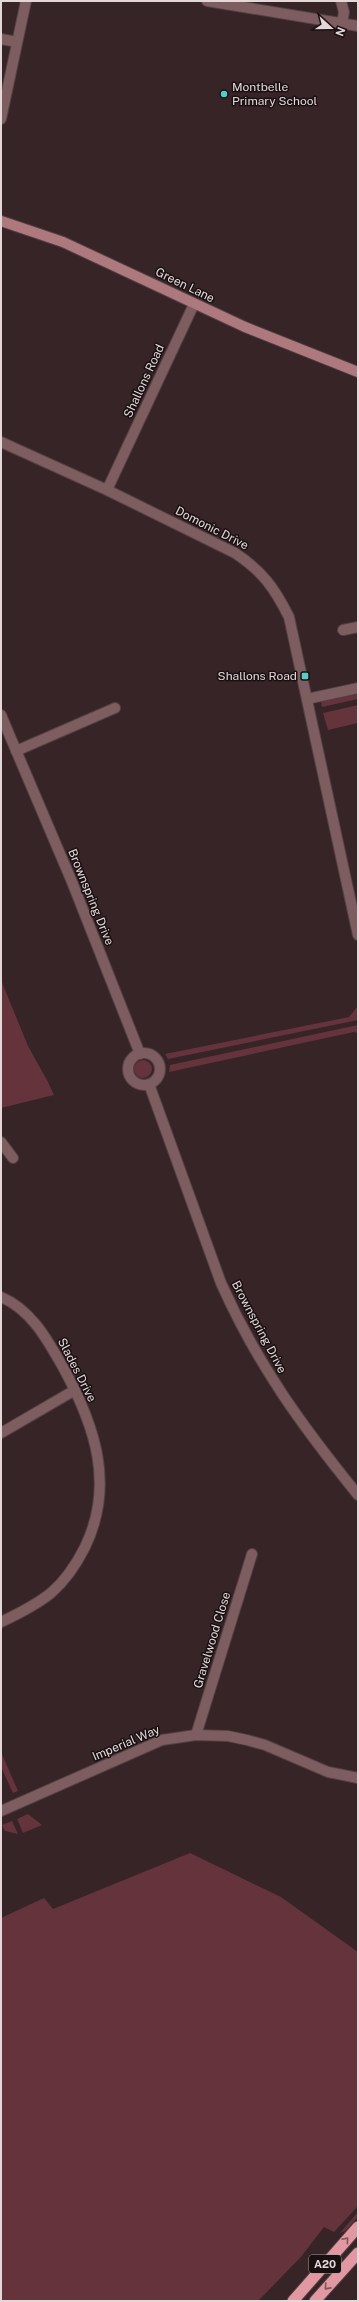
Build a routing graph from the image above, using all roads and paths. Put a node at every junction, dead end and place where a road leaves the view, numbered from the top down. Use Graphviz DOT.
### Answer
graph roads {
  1 [pos="26,1"];
  2 [pos="207,1"];
  3 [pos="341,1"];
  4 [pos="342,23"];
  5 [pos="358,26"];
  6 [pos="1,39"];
  7 [pos="17,42"];
  8 [pos="1,120"];
  9 [pos="1,221"];
  10 [pos="194,304"];
  11 [pos="358,372"];
  12 [pos="1,442"];
  13 [pos="107,490"];
  14 [pos="358,627"];
  15 [pos="343,630"];
  16 [pos="358,688"];
  17 [pos="307,699"];
  18 [pos="115,708"];
  19 [pos="1,715"];
  20 [pos="16,751"];
  21 [pos="358,935"];
  22 [pos="140,1054"];
  23 [pos="149,1084"];
  24 [pos="1,1142"];
  25 [pos="12,1158"];
  26 [pos="1,1297"];
  27 [pos="75,1390"];
  28 [pos="1,1433"];
  29 [pos="358,1494"];
  30 [pos="252,1554"];
  31 [pos="1,1622"];
  32 [pos="196,1735"];
  33 [pos="358,1778"];
  34 [pos="1,1811"];
  35 [pos="358,2227"];
  36 [pos="358,2253"];
  37 [pos="292,2301"];
  38 [pos="315,2301"];
  1 -- 7 [label="street"];
  2 -- 4 [label="street"];
  3 -- 4 [label="street"];
  4 -- 5 [label="street"];
  6 -- 7 [label="street"];
  7 -- 8 [label="street"];
  9 -- 10 [label="main road, Green Lane"];
  10 -- 11 [label="main road, Green Lane"];
  10 -- 13 [label="street, Shallons Road"];
  12 -- 13 [label="street, Domonic Drive"];
  13 -- 17 [label="street, Domonic Drive"];
  14 -- 15 [label="street"];
  16 -- 17 [label="street"];
  17 -- 21 [label="street, Domonic Drive"];
  18 -- 20 [label="street"];
  19 -- 20 [label="street, Brownspring Drive"];
  20 -- 22 [label="street, Brownspring Drive"];
  22 -- 23 [label="street"];
  22 -- 23 [label="street"];
  23 -- 29 [label="street, Brownspring Drive"];
  24 -- 25 [label="street"];
  26 -- 27 [label="street, Slades Drive"];
  27 -- 28 [label="street"];
  27 -- 31 [label="street, Slades Drive"];
  30 -- 32 [label="street, Gravelwood Close"];
  32 -- 33 [label="street, Imperial Way"];
  32 -- 34 [label="street, Imperial Way"];
  37 -- 35 [label="highway, A20, one-way"];
  36 -- 38 [label="highway, A20, one-way"];
}
